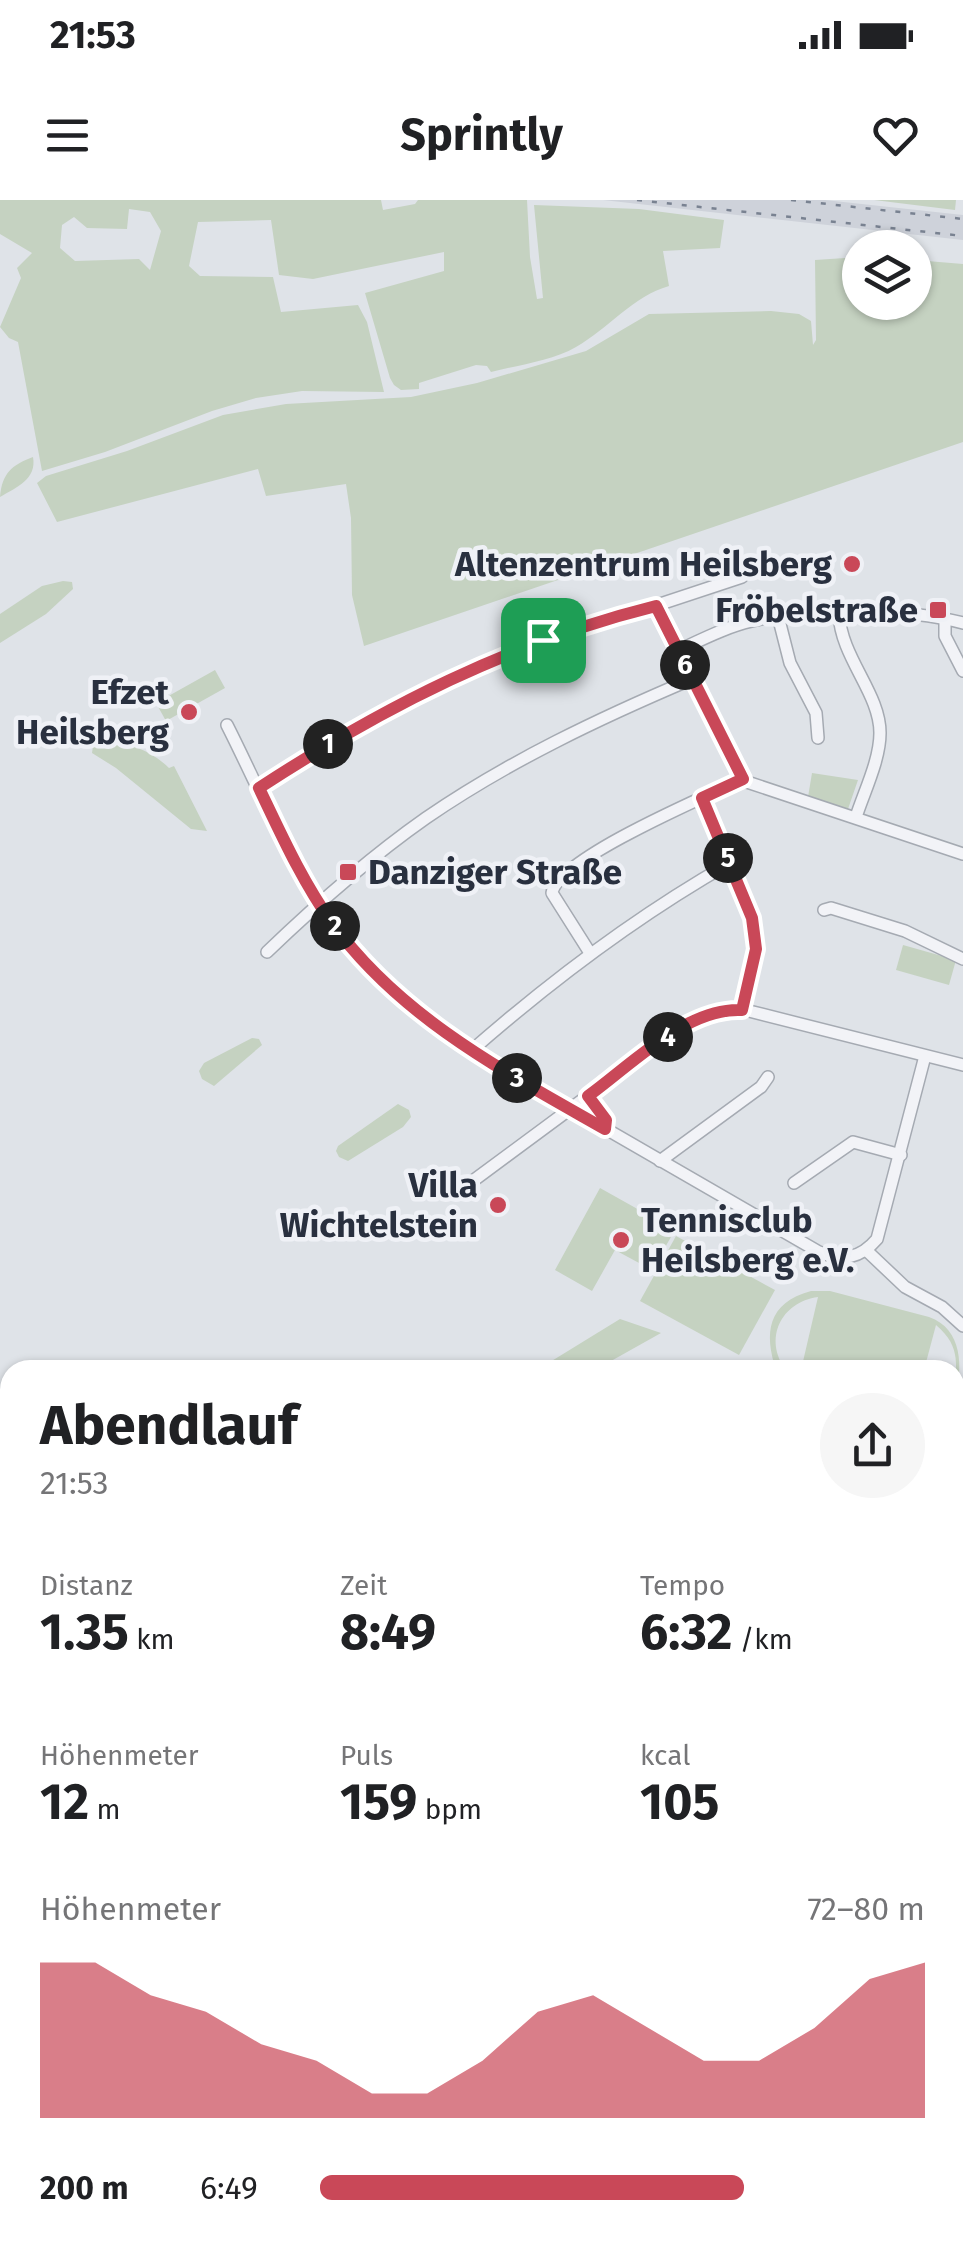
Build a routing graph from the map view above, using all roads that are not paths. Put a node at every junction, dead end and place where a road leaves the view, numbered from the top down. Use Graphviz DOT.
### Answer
graph roads {
  1 [pos="742,577"];
  2 [pos="656,606"];
  3 [pos="839,614"];
  4 [pos="778,616"];
  5 [pos="945,619"];
  6 [pos="963,623"];
  7 [pos="679,650"];
  8 [pos="963,671"];
  9 [pos="692,679"];
  10 [pos="228,725"];
  11 [pos="818,738"];
  12 [pos="743,779"];
  13 [pos="259,788"];
  14 [pos="702,798"];
  15 [pos="856,817"];
  16 [pos="963,854"];
  17 [pos="730,863"];
  18 [pos="319,903"];
  19 [pos="824,910"];
  20 [pos="267,952"];
  21 [pos="590,954"];
  22 [pos="963,960"];
  23 [pos="742,1010"];
  24 [pos="471,1051"];
  25 [pos="924,1056"];
  26 [pos="962,1064"];
  27 [pos="768,1077"];
  28 [pos="588,1096"];
  29 [pos="570,1109"];
  30 [pos="605,1129"];
  31 [pos="900,1155"];
  32 [pos="660,1161"];
  33 [pos="794,1183"];
  34 [pos="466,1186"];
  35 [pos="867,1251"];
  36 [pos="963,1326"];
  1 -- 2 [label="street"];
  2 -- 7 [label="street"];
  2 -- 13 [label="street"];
  3 -- 4 [label="street"];
  3 -- 5 [label="street"];
  3 -- 15 [label="street"];
  4 -- 7 [label="street"];
  4 -- 11 [label="street"];
  5 -- 6 [label="street"];
  5 -- 8 [label="street"];
  7 -- 9 [label="street"];
  9 -- 12 [label="street"];
  9 -- 18 [label="street"];
  10 -- 13 [label="street"];
  12 -- 14 [label="street"];
  12 -- 15 [label="street"];
  13 -- 18 [label="street"];
  14 -- 17 [label="street"];
  14 -- 21 [label="street"];
  15 -- 16 [label="street"];
  17 -- 21 [label="street"];
  17 -- 23 [label="street"];
  18 -- 20 [label="street"];
  18 -- 24 [label="street"];
  19 -- 22 [label="street"];
  21 -- 24 [label="street"];
  23 -- 25 [label="street"];
  23 -- 28 [label="street"];
  24 -- 29 [label="street"];
  25 -- 26 [label="street"];
  25 -- 31 [label="street"];
  27 -- 32 [label="street"];
  28 -- 29 [label="street"];
  28 -- 30 [label="street"];
  29 -- 30 [label="street"];
  29 -- 34 [label="street"];
  30 -- 32 [label="street"];
  31 -- 33 [label="street"];
  31 -- 35 [label="street"];
  32 -- 35 [label="street"];
  35 -- 36 [label="street"];
}
